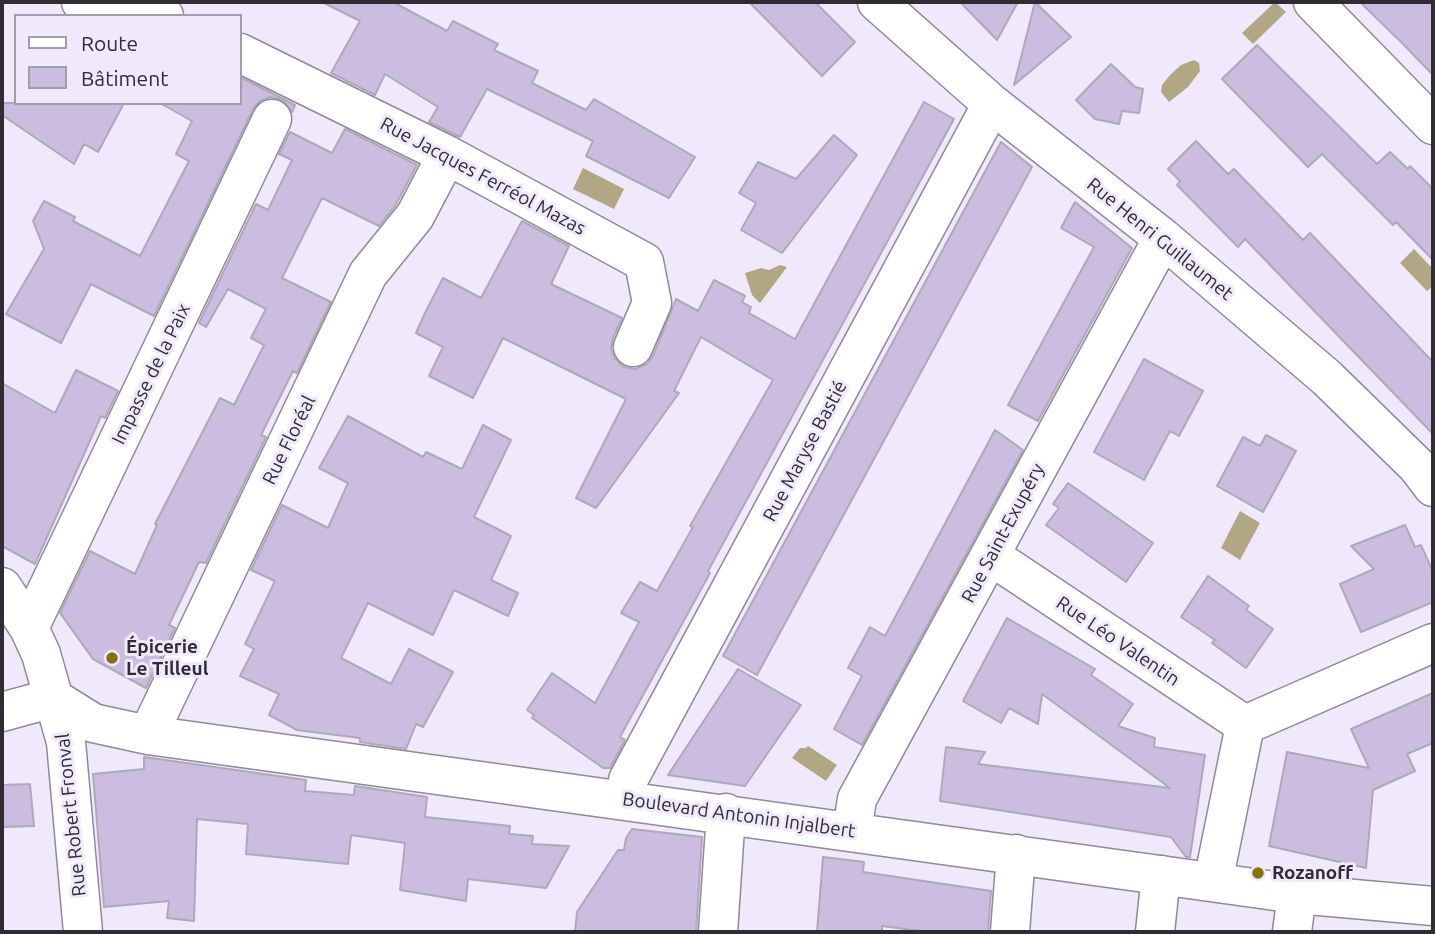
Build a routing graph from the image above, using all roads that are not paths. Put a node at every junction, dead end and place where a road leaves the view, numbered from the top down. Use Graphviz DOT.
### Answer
graph roads {
  1 [pos="81,2"];
  2 [pos="877,2"];
  3 [pos="1313,2"];
  4 [pos="160,14"];
  5 [pos="242,54"];
  6 [pos="992,104"];
  7 [pos="272,119"];
  8 [pos="1433,125"];
  9 [pos="447,155"];
  10 [pos="1163,238"];
  11 [pos="634,347"];
  12 [pos="1433,486"];
  13 [pos="991,556"];
  14 [pos="2,587"];
  15 [pos="29,628"];
  16 [pos="1433,643"];
  17 [pos="53,698"];
  18 [pos="2,712"];
  19 [pos="1245,725"];
  20 [pos="148,735"];
  21 [pos="627,800"];
  22 [pos="726,813"];
  23 [pos="852,831"];
  24 [pos="1016,855"];
  25 [pos="1161,875"];
  26 [pos="1213,882"];
  27 [pos="1297,894"];
  28 [pos="1433,906"];
  29 [pos="83,932"];
  30 [pos="718,932"];
  31 [pos="1010,932"];
  32 [pos="1154,932"];
  33 [pos="1292,932"];
  1 -- 4 [label="street"];
  2 -- 6 [label="street, Rue Henri Guillaumet"];
  3 -- 8 [label="street"];
  5 -- 9 [label="street, Rue Jacques Ferréol Mazas"];
  6 -- 10 [label="street, Rue Henri Guillaumet"];
  6 -- 21 [label="street, Rue Maryse Bastié"];
  7 -- 15 [label="street, Impasse de la Paix"];
  9 -- 11 [label="street, Rue Jacques Ferréol Mazas"];
  9 -- 20 [label="street, Rue Floréal"];
  10 -- 12 [label="street, Rue Henri Guillaumet"];
  10 -- 13 [label="street, Rue Saint-Exupéry"];
  13 -- 19 [label="street, Rue Léo Valentin"];
  13 -- 23 [label="street, Rue Saint-Exupéry"];
  14 -- 15 [label="street, Rue Robert Fronval"];
  15 -- 17 [label="street, Rue Robert Fronval"];
  16 -- 19 [label="street"];
  17 -- 18 [label="street"];
  17 -- 20 [label="street, Boulevard Antonin Injalbert"];
  17 -- 29 [label="street, Rue Robert Fronval"];
  19 -- 26 [label="street"];
  20 -- 21 [label="street, Boulevard Antonin Injalbert"];
  21 -- 22 [label="street, Boulevard Antonin Injalbert"];
  22 -- 23 [label="street, Boulevard Antonin Injalbert"];
  22 -- 30 [label="street"];
  23 -- 24 [label="street, Boulevard Antonin Injalbert"];
  24 -- 25 [label="street, Boulevard Antonin Injalbert"];
  24 -- 31 [label="street"];
  25 -- 26 [label="street, Boulevard Antonin Injalbert"];
  25 -- 32 [label="street"];
  26 -- 27 [label="street, Boulevard Antonin Injalbert"];
  27 -- 28 [label="street, Boulevard Antonin Injalbert"];
  27 -- 33 [label="street"];
}
